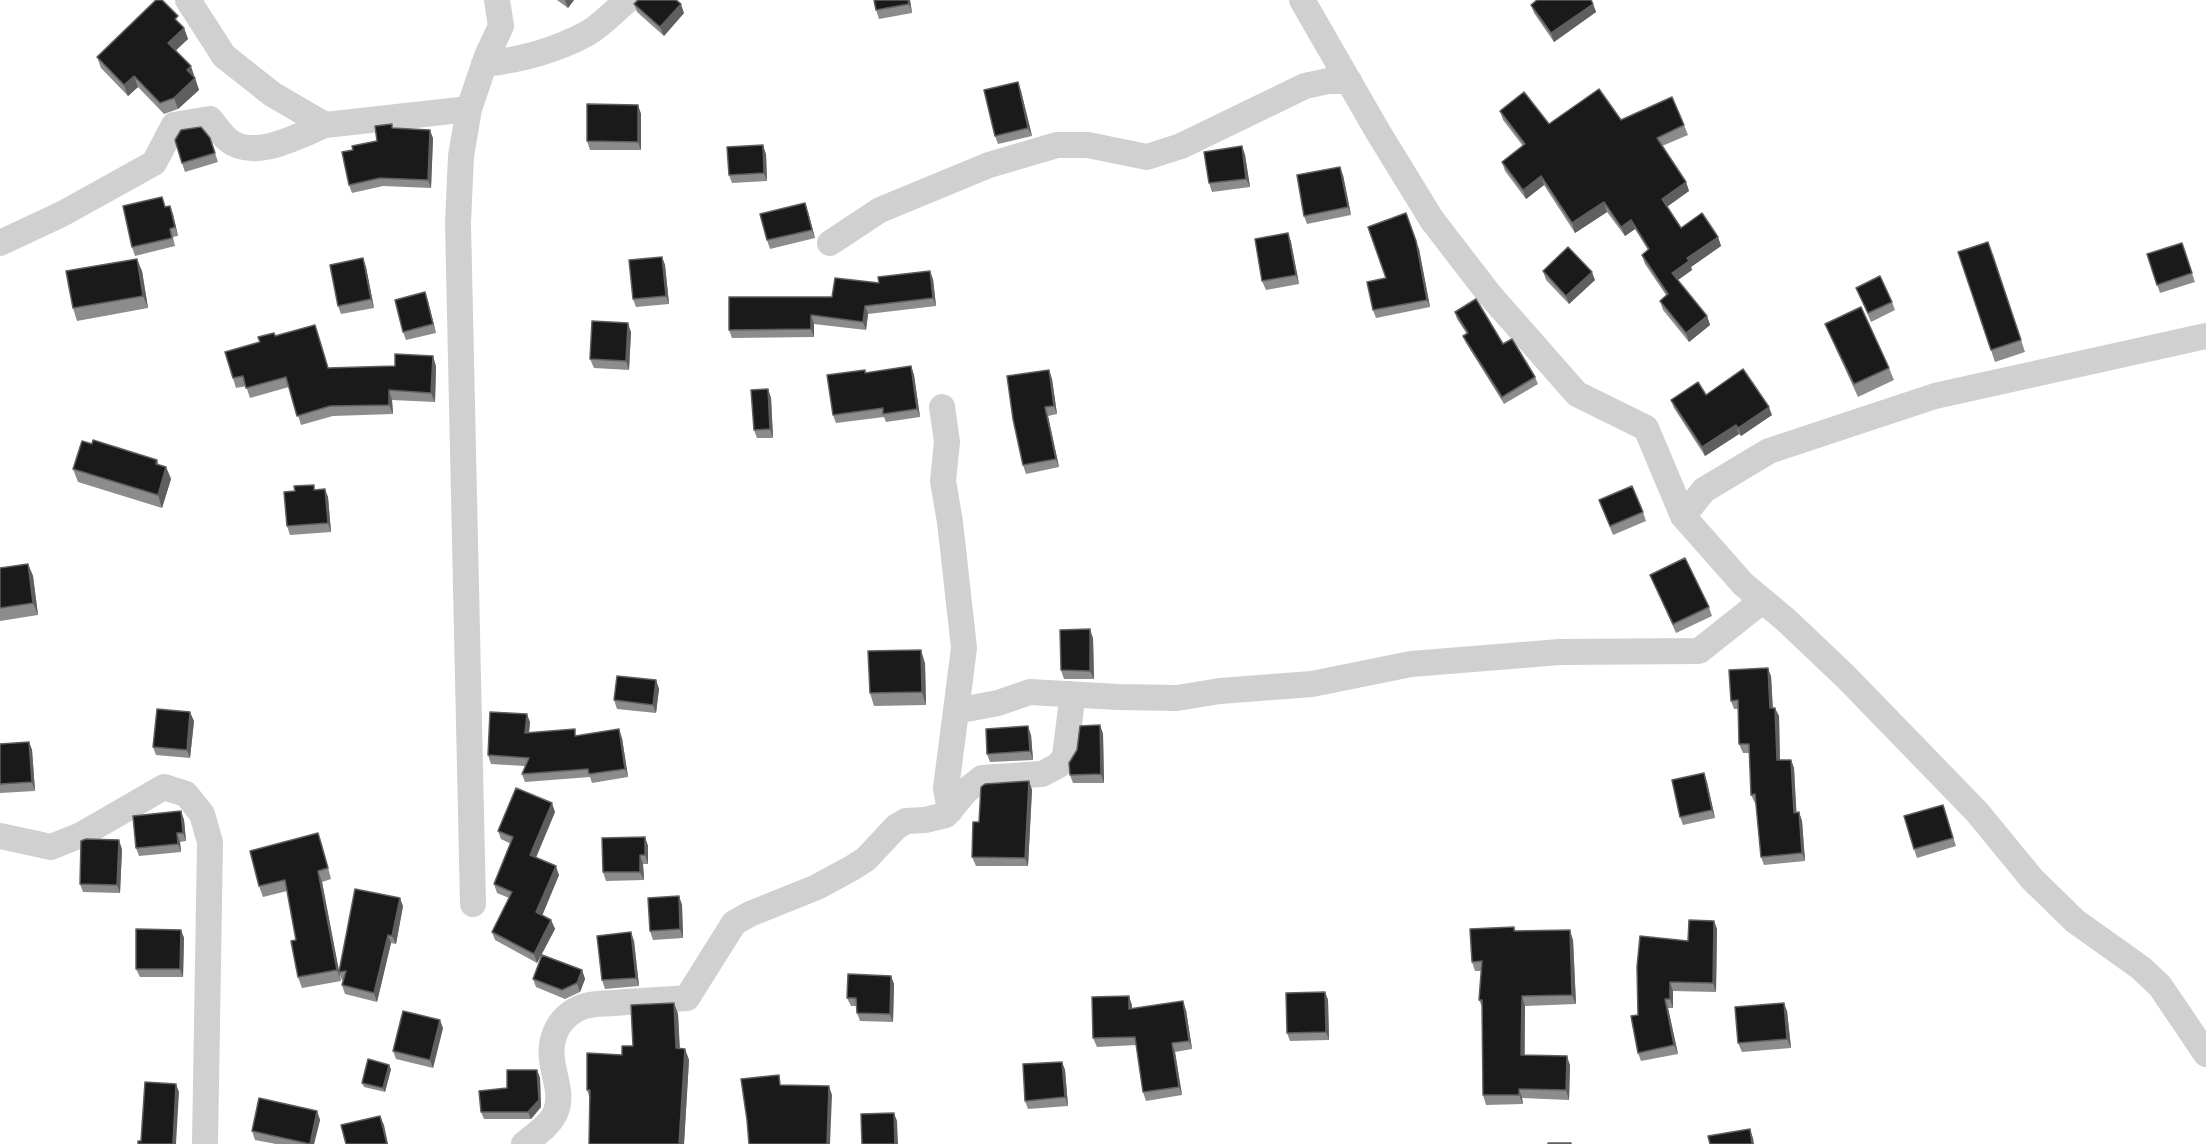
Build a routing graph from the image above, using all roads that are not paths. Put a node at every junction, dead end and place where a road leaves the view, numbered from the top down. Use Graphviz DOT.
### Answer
graph roads {
  1 [pos="188,0"];
  2 [pos="497,0"];
  3 [pos="628,0"];
  4 [pos="1302,0"];
  5 [pos="484,64"];
  6 [pos="1349,81"];
  7 [pos="469,109"];
  8 [pos="325,125"];
  9 [pos="0,243"];
  10 [pos="830,243"];
  11 [pos="2206,336"];
  12 [pos="942,406"];
  13 [pos="1683,516"];
  14 [pos="1762,601"];
  15 [pos="1070,694"];
  16 [pos="956,711"];
  17 [pos="950,811"];
  18 [pos="0,836"];
  19 [pos="473,904"];
  20 [pos="2206,1054"];
  21 [pos="205,1144"];
  22 [pos="524,1144"];
  1 -- 8 [label="street"];
  2 -- 5 [label="street"];
  3 -- 5 [label="street"];
  4 -- 6 [label="street"];
  5 -- 7 [label="street"];
  6 -- 10 [label="street"];
  6 -- 13 [label="street"];
  7 -- 8 [label="street"];
  7 -- 19 [label="street"];
  8 -- 9 [label="street"];
  11 -- 13 [label="street"];
  12 -- 16 [label="street"];
  13 -- 14 [label="street"];
  14 -- 15 [label="street"];
  14 -- 20 [label="street"];
  15 -- 16 [label="street"];
  15 -- 17 [label="street"];
  16 -- 17 [label="street"];
  17 -- 22 [label="street"];
  18 -- 21 [label="street"];
}
